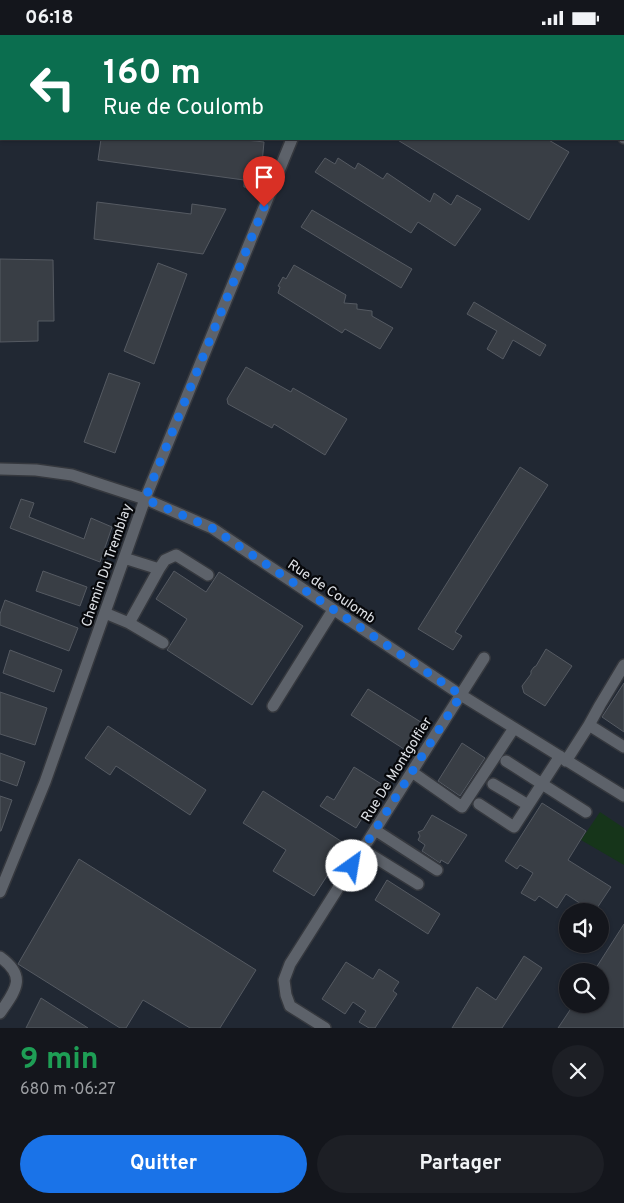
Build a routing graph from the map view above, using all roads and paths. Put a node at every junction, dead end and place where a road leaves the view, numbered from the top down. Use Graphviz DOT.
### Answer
graph roads {
  1 [pos="292,140"];
  2 [pos="0,469"];
  3 [pos="145,499"];
  4 [pos="124,558"];
  5 [pos="159,569"];
  6 [pos="208,575"];
  7 [pos="333,610"];
  8 [pos="105,613"];
  9 [pos="129,623"];
  10 [pos="163,643"];
  11 [pos="484,658"];
  12 [pos="624,665"];
  13 [pos="461,695"];
  14 [pos="273,706"];
  15 [pos="589,725"];
  16 [pos="514,728"];
  17 [pos="624,747"];
  18 [pos="563,758"];
  19 [pos="506,761"];
  20 [pos="412,772"];
  21 [pos="542,783"];
  22 [pos="492,784"];
  23 [pos="624,796"];
  24 [pos="479,804"];
  25 [pos="528,805"];
  26 [pos="586,812"];
  27 [pos="375,830"];
  28 [pos="363,849"];
  29 [pos="437,870"];
  30 [pos="418,884"];
  31 [pos="0,892"];
  32 [pos="0,957"];
  33 [pos="0,1013"];
  34 [pos="325,1028"];
  1 -- 3 [label="street, Chemin Du Tremblay"];
  2 -- 3 [label="street, Rue de Coulomb"];
  3 -- 4 [label="street, Chemin Du Tremblay"];
  3 -- 7 [label="street, Rue de Coulomb"];
  4 -- 5 [label="street"];
  4 -- 8 [label="street, Chemin Du Tremblay"];
  5 -- 6 [label="street"];
  5 -- 9 [label="street"];
  7 -- 13 [label="street, Rue de Coulomb"];
  7 -- 14 [label="street"];
  8 -- 9 [label="street"];
  8 -- 31 [label="street, Chemin Du Tremblay"];
  9 -- 10 [label="street"];
  11 -- 13 [label="street, Rue De Montgolfier"];
  12 -- 15 [label="street"];
  13 -- 16 [label="street, Rue de Coulomb"];
  13 -- 20 [label="street, Rue De Montgolfier"];
  15 -- 17 [label="street"];
  15 -- 18 [label="street"];
  16 -- 18 [label="street, Rue de Coulomb"];
  16 -- 20 [label="street"];
  18 -- 21 [label="street"];
  18 -- 23 [label="street, Rue de Coulomb"];
  19 -- 21 [label="street"];
  20 -- 27 [label="street, Rue De Montgolfier"];
  21 -- 25 [label="street"];
  21 -- 26 [label="street"];
  22 -- 25 [label="street"];
  24 -- 25 [label="street"];
  27 -- 28 [label="street, Rue De Montgolfier"];
  27 -- 29 [label="street"];
  28 -- 30 [label="street"];
  28 -- 34 [label="street, Rue De Montgolfier"];
  32 -- 33 [label="street"];
}
